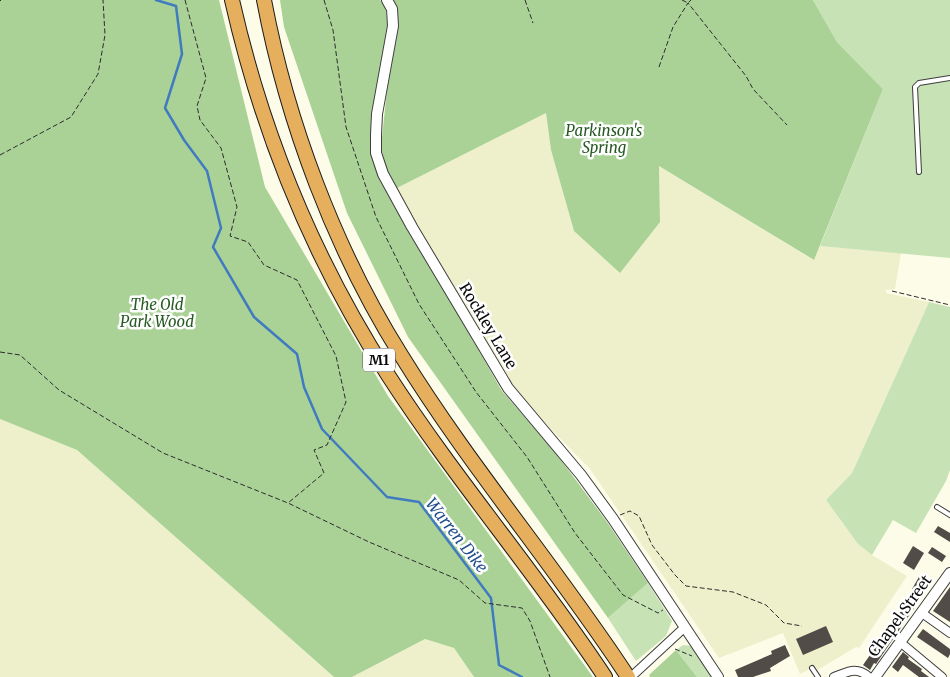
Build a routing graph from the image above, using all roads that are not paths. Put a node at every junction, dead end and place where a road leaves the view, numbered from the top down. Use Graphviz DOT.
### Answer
graph roads {
  1 [pos="232,0"];
  2 [pos="264,0"];
  3 [pos="387,0"];
  4 [pos="950,78"];
  5 [pos="919,172"];
  6 [pos="937,507"];
  7 [pos="950,515"];
  8 [pos="950,573"];
  9 [pos="922,613"];
  10 [pos="685,627"];
  11 [pos="950,633"];
  12 [pos="900,642"];
  13 [pos="812,668"];
  14 [pos="606,677"];
  15 [pos="630,677"];
  16 [pos="718,677"];
  17 [pos="818,677"];
  18 [pos="834,677"];
  19 [pos="869,677"];
  20 [pos="875,677"];
  21 [pos="942,677"];
  1 -- 14 [label="highway, M1"];
  2 -- 15 [label="highway, M1"];
  3 -- 10 [label="street, Rockley Lane"];
  4 -- 5 [label="lane"];
  6 -- 7 [label="lane"];
  8 -- 9 [label="street, Chapel Street"];
  9 -- 11 [label="street"];
  9 -- 12 [label="street, Chapel Street"];
  10 -- 15 [label="street"];
  10 -- 16 [label="street, Rockley Lane"];
  12 -- 20 [label="street, Chapel Street"];
  12 -- 21 [label="street"];
  13 -- 17 [label="lane"];
  18 -- 19 [label="street"];
}
